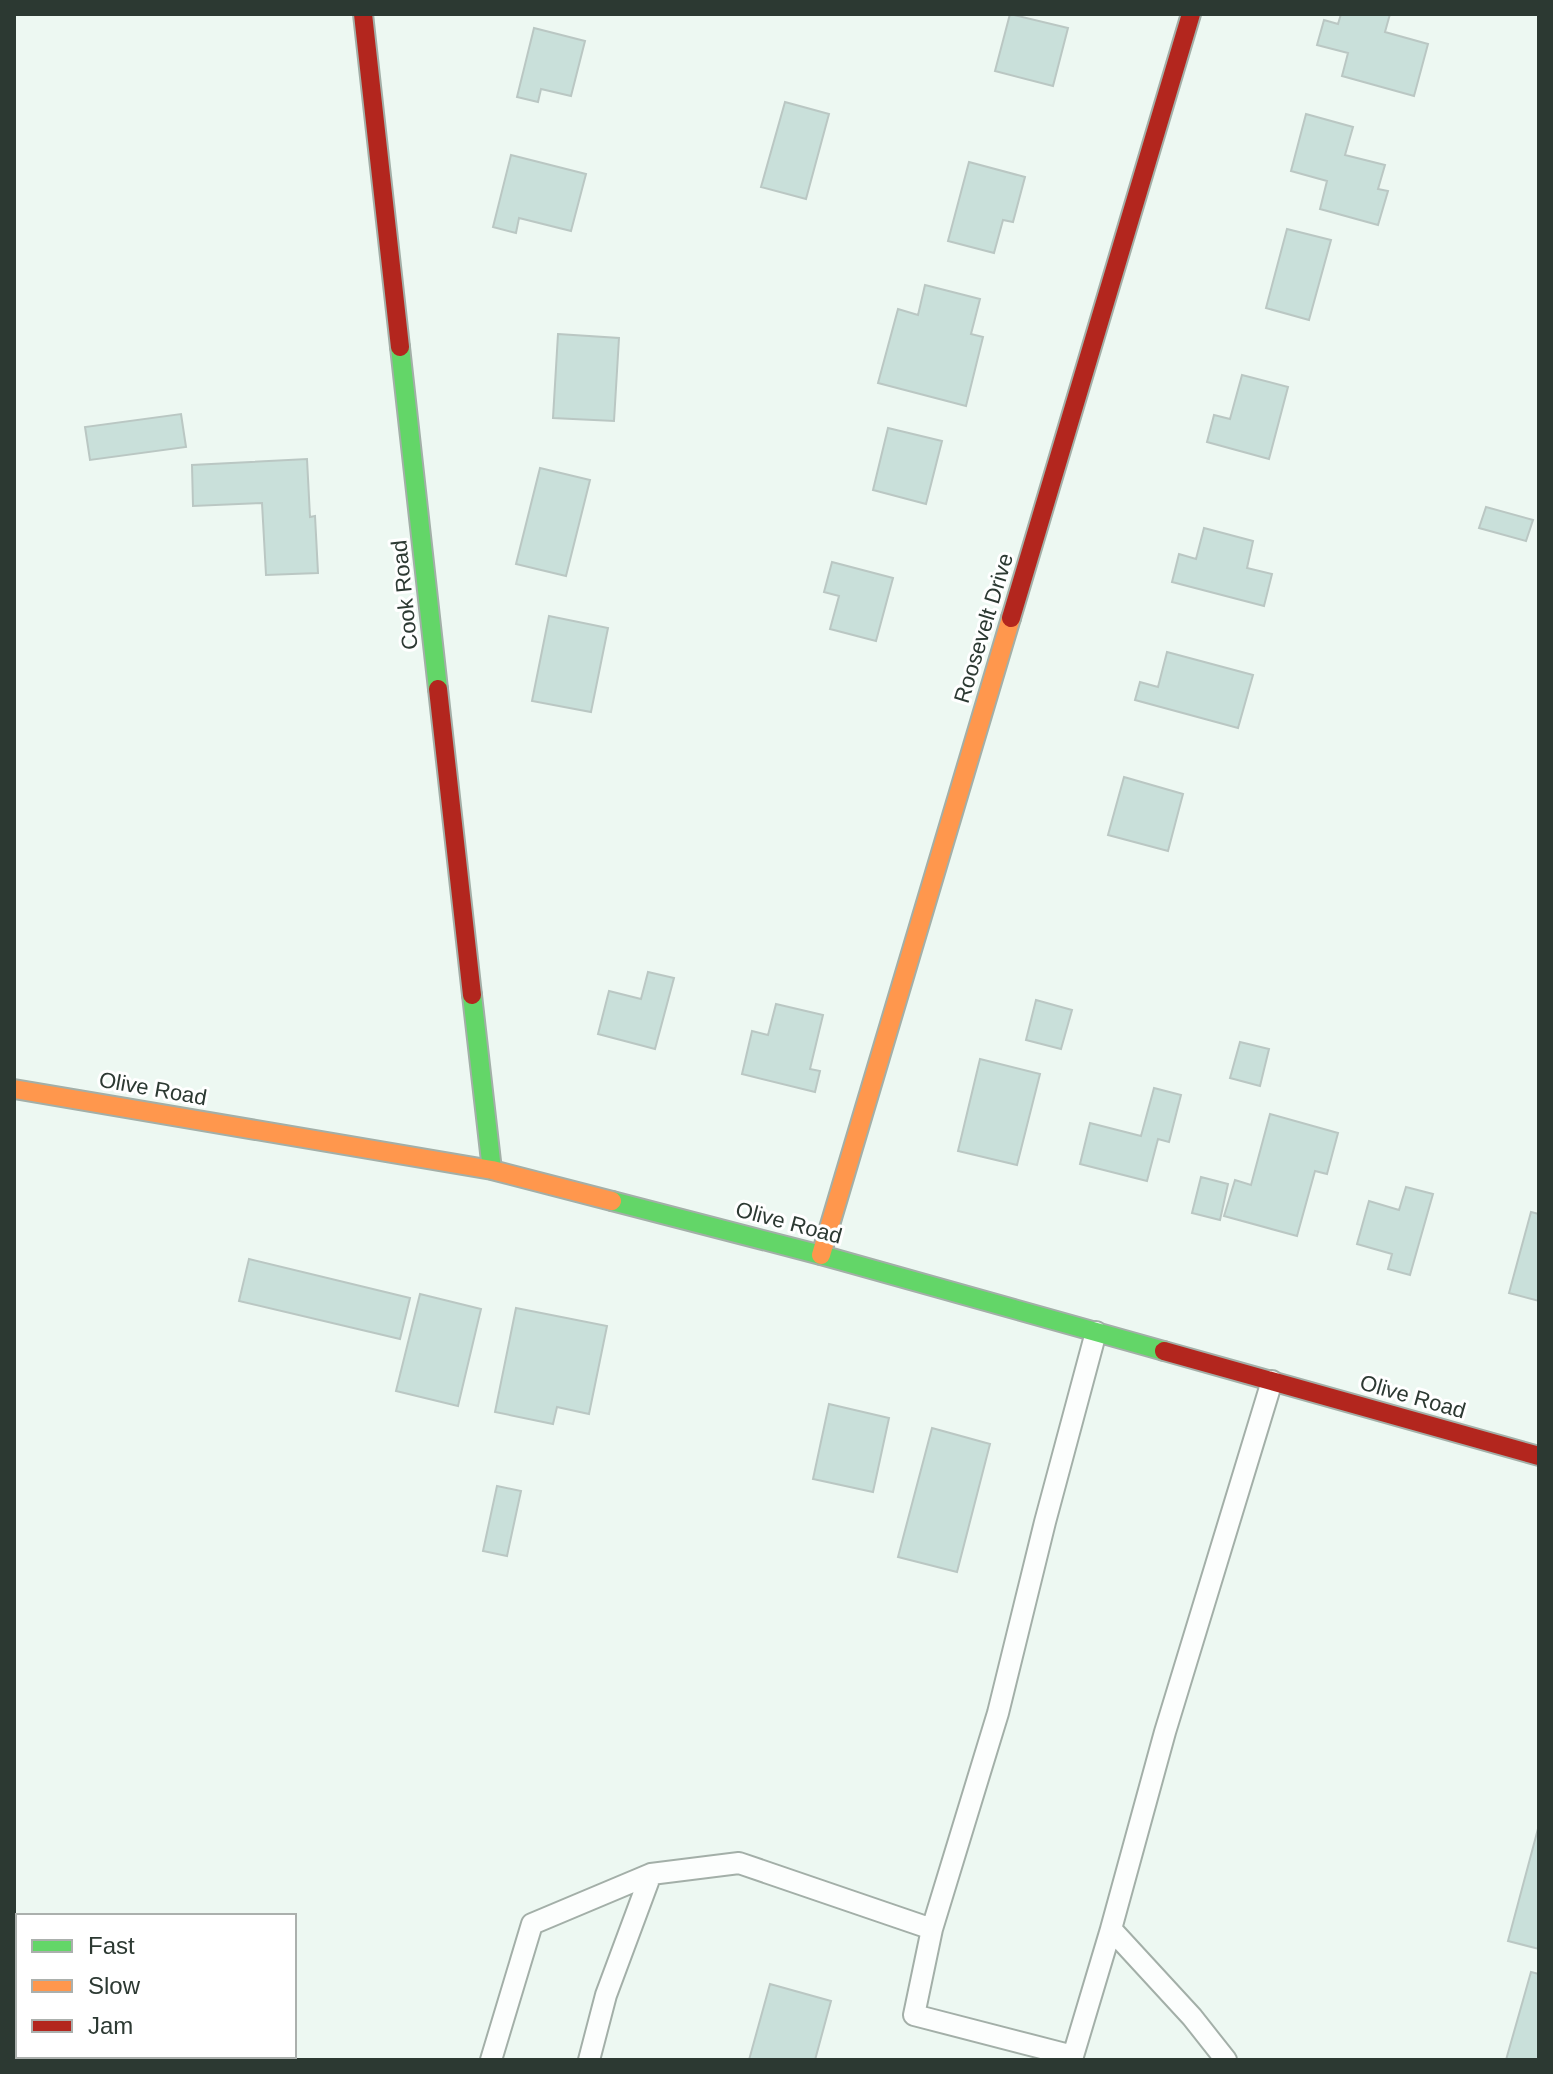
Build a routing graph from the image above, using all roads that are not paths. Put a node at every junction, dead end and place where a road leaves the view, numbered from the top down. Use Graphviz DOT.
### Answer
graph roads {
  1 [pos="363,14"];
  2 [pos="1191,14"];
  3 [pos="14,1089"];
  4 [pos="492,1170"];
  5 [pos="821,1255"];
  6 [pos="1096,1332"];
  7 [pos="1272,1381"];
  8 [pos="1539,1456"];
  9 [pos="651,1874"];
  10 [pos="932,1929"];
  11 [pos="1111,1929"];
  12 [pos="491,2060"];
  13 [pos="589,2060"];
  14 [pos="1226,2060"];
  1 -- 4 [label="street, Cook Road"];
  2 -- 5 [label="street, Roosevelt Drive"];
  3 -- 4 [label="street, Olive Road"];
  4 -- 5 [label="street, Olive Road"];
  5 -- 6 [label="street, Olive Road"];
  6 -- 7 [label="street, Olive Road"];
  6 -- 10 [label="lane"];
  7 -- 8 [label="street, Olive Road"];
  7 -- 11 [label="lane"];
  9 -- 10 [label="lane"];
  9 -- 12 [label="lane"];
  9 -- 13 [label="lane"];
  10 -- 11 [label="lane"];
  11 -- 14 [label="lane"];
}
